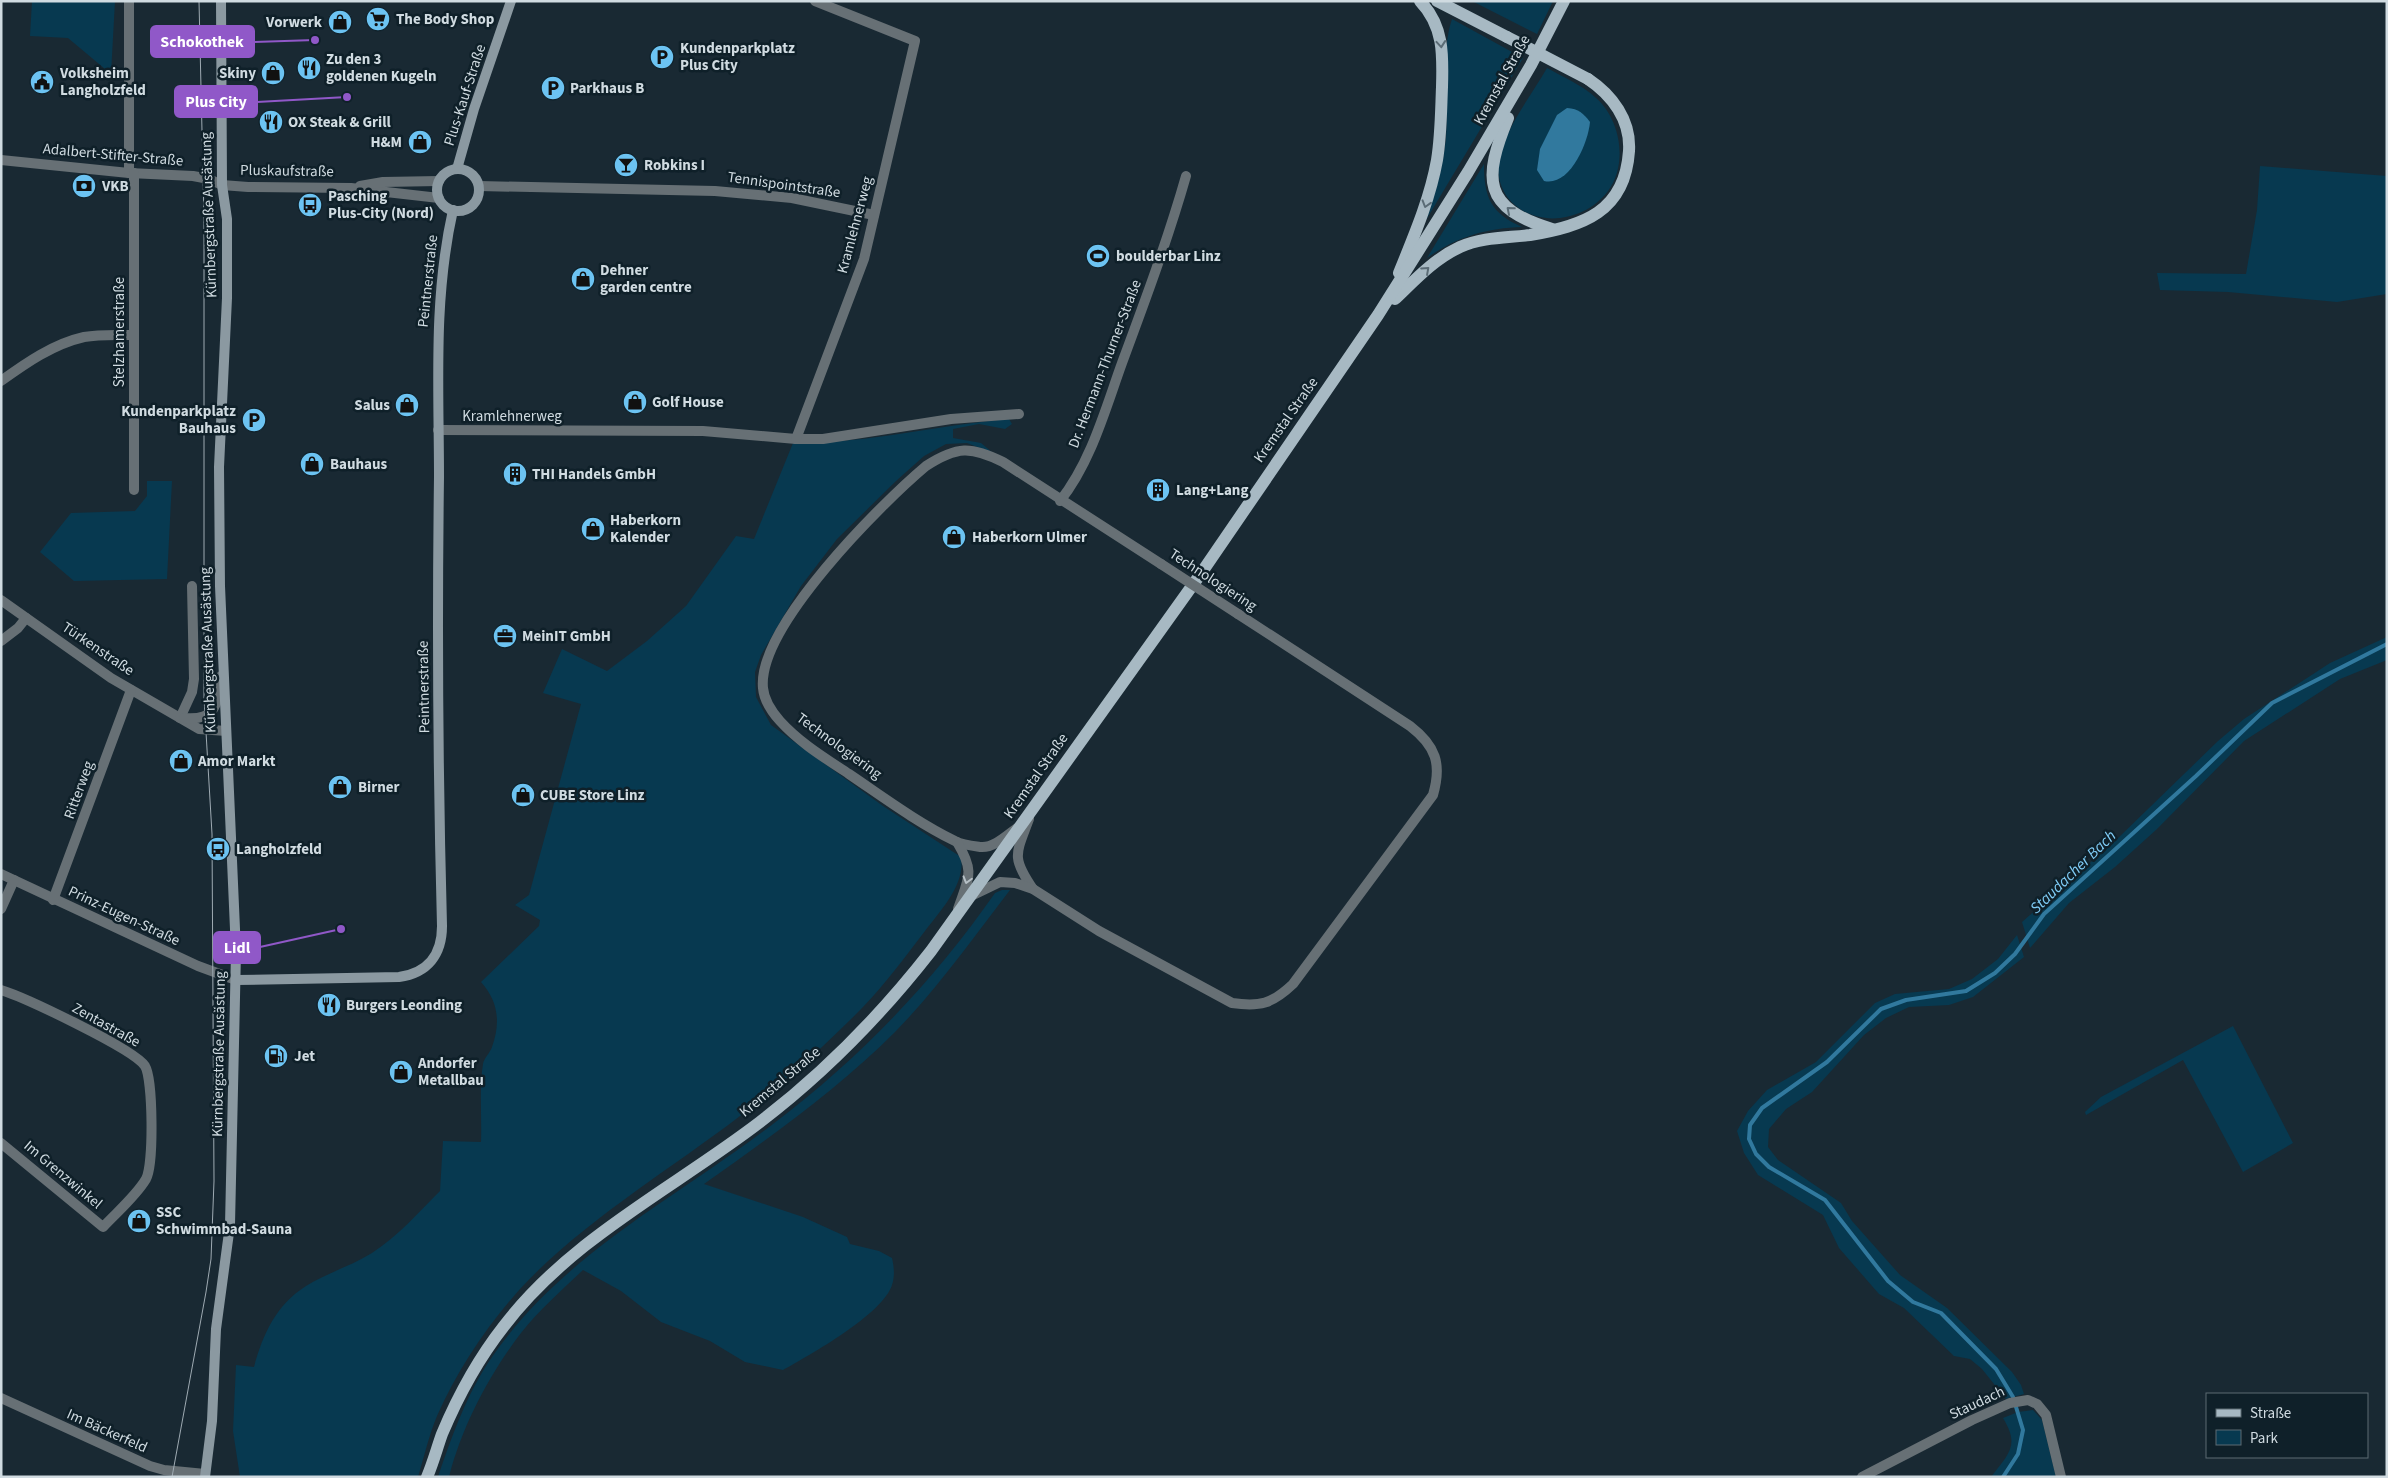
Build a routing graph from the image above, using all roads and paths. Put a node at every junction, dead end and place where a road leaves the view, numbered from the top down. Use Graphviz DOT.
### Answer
graph roads {
  1 [pos="129,1"];
  2 [pos="221,1"];
  3 [pos="511,1"];
  4 [pos="815,1"];
  5 [pos="1420,1"];
  6 [pos="1437,1"];
  7 [pos="1564,1"];
  8 [pos="1531,65"];
  9 [pos="1,160"];
  10 [pos="457,169"];
  11 [pos="132,173"];
  12 [pos="1186,176"];
  13 [pos="439,181"];
  14 [pos="222,185"];
  15 [pos="479,186"];
  16 [pos="351,188"];
  17 [pos="439,198"];
  18 [pos="453,210"];
  19 [pos="874,215"];
  20 [pos="1554,229"];
  21 [pos="1388,301"];
  22 [pos="1378,315"];
  23 [pos="134,335"];
  24 [pos="1,381"];
  25 [pos="1019,414"];
  26 [pos="438,430"];
  27 [pos="796,439"];
  28 [pos="134,490"];
  29 [pos="1060,501"];
  30 [pos="192,586"];
  31 [pos="1,600"];
  32 [pos="26,618"];
  33 [pos="1,640"];
  34 [pos="223,665"];
  35 [pos="131,690"];
  36 [pos="180,718"];
  37 [pos="226,731"];
  38 [pos="1034,807"];
  39 [pos="1020,826"];
  40 [pos="957,842"];
  41 [pos="1,874"];
  42 [pos="14,880"];
  43 [pos="1033,889"];
  44 [pos="971,896"];
  45 [pos="53,900"];
  46 [pos="1,909"];
  47 [pos="954,920"];
  48 [pos="236,980"];
  49 [pos="1,990"];
  50 [pos="1,1143"];
  51 [pos="146,1179"];
  52 [pos="1,1398"];
  53 [pos="428,1475"];
  54 [pos="205,1476"];
  55 [pos="1862,1477"];
  56 [pos="2061,1477"];
  1 -- 11 [label="street, Stelzhamerstraße"];
  2 -- 14 [label="main road, Kürnbergstraße Ausästung"];
  3 -- 10 [label="main road, Plus-Kauf-Straße"];
  4 -- 19 [label="street, Kramlehnerweg"];
  5 -- 21 [label="main road, one-way"];
  6 -- 20 [label="main road, bridge"];
  7 -- 8 [label="main road, Kremstal Straße"];
  20 -- 8 [label="main road, one-way"];
  8 -- 21 [label="main road, Kremstal Straße"];
  9 -- 11 [label="street, Adalbert-Stifter-Straße"];
  10 -- 13 [label="main road, Plus-Kauf-Straße"];
  10 -- 15 [label="main road, Plus-Kauf-Straße"];
  11 -- 14 [label="street, Adalbert-Stifter-Straße"];
  11 -- 23 [label="street, Stelzhamerstraße"];
  12 -- 29 [label="street, Dr. Hermann-Thurner-Straße"];
  13 -- 16 [label="street"];
  13 -- 17 [label="main road"];
  14 -- 16 [label="street, Pluskaufstraße"];
  14 -- 34 [label="main road, Kürnbergstraße Ausästung"];
  15 -- 18 [label="main road"];
  15 -- 19 [label="street, Tennispointstraße"];
  16 -- 17 [label="street"];
  17 -- 18 [label="main road"];
  18 -- 26 [label="main road, Peintnerstraße"];
  19 -- 27 [label="street, Kramlehnerweg"];
  22 -- 20 [label="main road, one-way"];
  21 -- 22 [label="main road, Kremstal Straße"];
  22 -- 38 [label="main road, Kremstal Straße"];
  23 -- 24 [label="street"];
  23 -- 28 [label="street, Stelzhamerstraße"];
  25 -- 27 [label="street, Kramlehnerweg"];
  26 -- 27 [label="street, Kramlehnerweg"];
  26 -- 48 [label="main road, Peintnerstraße"];
  29 -- 40 [label="street, Technologiering"];
  29 -- 43 [label="street, Technologiering, bridge"];
  30 -- 36 [label="street"];
  31 -- 32 [label="street, Türkenstraße"];
  32 -- 33 [label="street"];
  32 -- 35 [label="street, Türkenstraße"];
  34 -- 36 [label="street"];
  34 -- 37 [label="main road, Kürnbergstraße Ausästung"];
  35 -- 36 [label="street, Türkenstraße"];
  35 -- 45 [label="street, Ritterweg"];
  36 -- 37 [label="street, Türkenstraße"];
  37 -- 48 [label="main road, Kürnbergstraße Ausästung"];
  38 -- 39 [label="main road, Kremstal Straße"];
  38 -- 43 [label="street, Technologiering"];
  39 -- 40 [label="street, Technologiering"];
  39 -- 44 [label="main road, Kremstal Straße"];
  40 -- 47 [label="street, one-way"];
  41 -- 42 [label="street, Prinz-Eugen-Straße"];
  42 -- 45 [label="street, Prinz-Eugen-Straße"];
  42 -- 46 [label="street"];
  43 -- 44 [label="street, Technologiering"];
  44 -- 47 [label="main road, Kremstal Straße"];
  45 -- 48 [label="street, Prinz-Eugen-Straße"];
  47 -- 53 [label="main road, Kremstal Straße"];
  48 -- 54 [label="main road, Kürnbergstraße Ausästung"];
  49 -- 51 [label="street, Zentastraße"];
  50 -- 51 [label="street, Im Grenzwinkel"];
  52 -- 54 [label="street, Im Bäckerfeld"];
  55 -- 56 [label="street, Staudach"];
}
